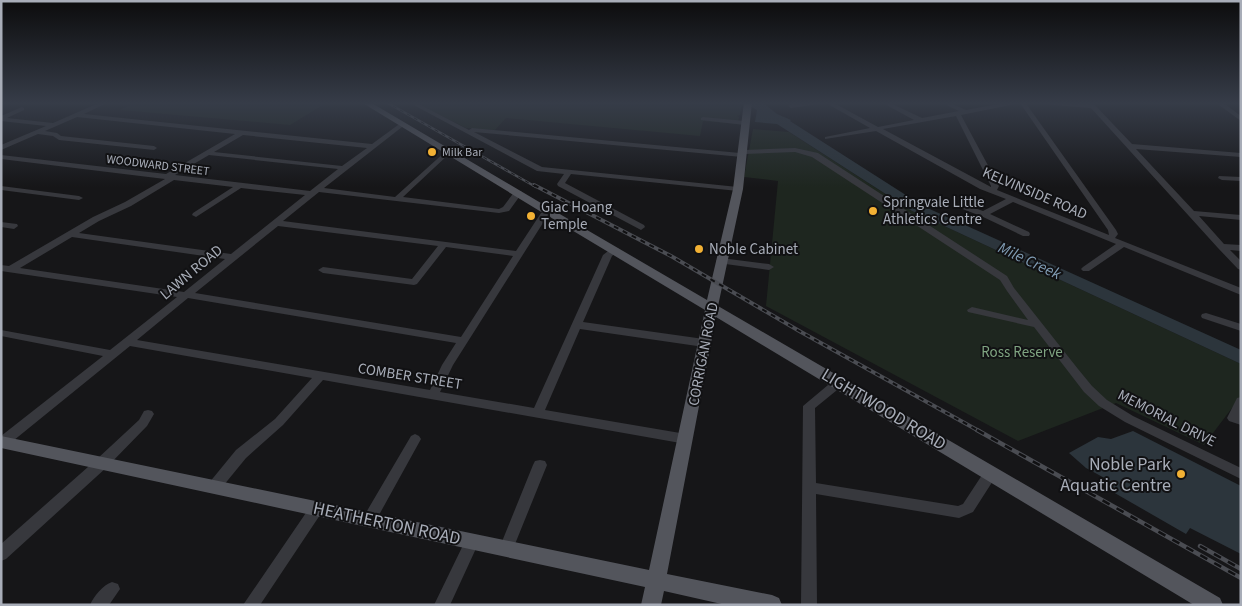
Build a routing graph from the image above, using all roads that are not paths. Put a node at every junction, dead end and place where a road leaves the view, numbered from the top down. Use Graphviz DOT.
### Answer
graph roads {
  1 [pos="40,130"];
  2 [pos="214,130"];
  3 [pos="394,130"];
  4 [pos="411,130"];
  5 [pos="464,130"];
  6 [pos="467,130"];
  7 [pos="744,130"];
  8 [pos="869,130"];
  9 [pos="878,130"];
  10 [pos="968,130"];
  11 [pos="1040,130"];
  12 [pos="1115,130"];
  13 [pos="36,132"];
  14 [pos="241,133"];
  15 [pos="827,138"];
  16 [pos="372,146"];
  17 [pos="1130,146"];
  18 [pos="1,148"];
  19 [pos="154,148"];
  20 [pos="448,152"];
  21 [pos="743,153"];
  22 [pos="207,154"];
  23 [pos="1241,155"];
  24 [pos="1,157"];
  25 [pos="344,168"];
  26 [pos="569,172"];
  27 [pos="169,177"];
  28 [pos="1222,178"];
  29 [pos="1241,179"];
  30 [pos="239,186"];
  31 [pos="989,187"];
  32 [pos="1,188"];
  33 [pos="738,189"];
  34 [pos="315,192"];
  35 [pos="518,193"];
  36 [pos="78,198"];
  37 [pos="397,199"];
  38 [pos="1012,199"];
  39 [pos="960,205"];
  40 [pos="1191,213"];
  41 [pos="548,214"];
  42 [pos="984,214"];
  43 [pos="196,215"];
  44 [pos="1241,218"];
  45 [pos="276,223"];
  46 [pos="1,224"];
  47 [pos="14,226"];
  48 [pos="1108,226"];
  49 [pos="641,227"];
  50 [pos="71,234"];
  51 [pos="1026,234"];
  52 [pos="1097,234"];
  53 [pos="1110,239"];
  54 [pos="444,244"];
  55 [pos="1123,244"];
  56 [pos="1222,246"];
  57 [pos="1241,248"];
  58 [pos="615,250"];
  59 [pos="519,254"];
  60 [pos="234,256"];
  61 [pos="721,261"];
  62 [pos="769,267"];
  63 [pos="1241,268"];
  64 [pos="6,269"];
  65 [pos="1086,269"];
  66 [pos="323,270"];
  67 [pos="1241,292"];
  68 [pos="187,295"];
  69 [pos="712,308"];
  70 [pos="972,310"];
  71 [pos="1206,316"];
  72 [pos="578,325"];
  73 [pos="1038,325"];
  74 [pos="1241,328"];
  75 [pos="1,333"];
  76 [pos="464,341"];
  77 [pos="129,342"];
  78 [pos="704,343"];
  79 [pos="114,354"];
  80 [pos="320,376"];
  81 [pos="838,382"];
  82 [pos="433,395"];
  83 [pos="1241,401"];
  84 [pos="538,412"];
  85 [pos="148,414"];
  86 [pos="1237,419"];
  87 [pos="415,439"];
  88 [pos="686,439"];
  89 [pos="2,442"];
  90 [pos="102,463"];
  91 [pos="540,465"];
  92 [pos="991,473"];
  93 [pos="1241,474"];
  94 [pos="214,487"];
  95 [pos="809,487"];
  96 [pos="317,508"];
  97 [pos="369,520"];
  98 [pos="472,542"];
  99 [pos="506,549"];
  100 [pos="1,554"];
  101 [pos="656,580"];
  102 [pos="112,589"];
  103 [pos="98,605"];
  104 [pos="251,605"];
  105 [pos="442,605"];
  106 [pos="651,605"];
  107 [pos="772,605"];
  108 [pos="809,605"];
  109 [pos="1213,605"];
  1 -- 13 [label="street"];
  2 -- 14 [label="street"];
  3 -- 16 [label="street, LAWN ROAD"];
  4 -- 20 [label="main road, LIGHTWOOD ROAD"];
  5 -- 26 [label="street"];
  6 -- 21 [label="street, MEMORIAL DRIVE"];
  7 -- 21 [label="main road, CORRIGAN ROAD"];
  8 -- 15 [label="street"];
  9 -- 31 [label="street, KELVINSIDE ROAD"];
  10 -- 31 [label="street"];
  11 -- 48 [label="street"];
  12 -- 17 [label="street"];
  13 -- 18 [label="street"];
  13 -- 19 [label="street"];
  14 -- 16 [label="street"];
  14 -- 22 [label="street"];
  16 -- 25 [label="street, LAWN ROAD"];
  17 -- 23 [label="street"];
  17 -- 40 [label="street"];
  20 -- 35 [label="main road, LIGHTWOOD ROAD"];
  20 -- 37 [label="street"];
  21 -- 33 [label="main road, CORRIGAN ROAD"];
  21 -- 73 [label="street, MEMORIAL DRIVE"];
  22 -- 25 [label="street"];
  22 -- 27 [label="street"];
  24 -- 27 [label="street, WOODWARD STREET"];
  25 -- 34 [label="street, LAWN ROAD"];
  26 -- 33 [label="street"];
  26 -- 49 [label="street"];
  27 -- 30 [label="street, WOODWARD STREET"];
  27 -- 50 [label="street"];
  28 -- 29 [label="street"];
  30 -- 34 [label="street, WOODWARD STREET"];
  30 -- 43 [label="street"];
  31 -- 38 [label="street, KELVINSIDE ROAD"];
  32 -- 36 [label="street"];
  33 -- 61 [label="main road, CORRIGAN ROAD"];
  34 -- 37 [label="street, WOODWARD STREET"];
  34 -- 45 [label="street, LAWN ROAD"];
  35 -- 37 [label="street, WOODWARD STREET"];
  35 -- 41 [label="main road, LIGHTWOOD ROAD"];
  38 -- 42 [label="street"];
  38 -- 52 [label="street, KELVINSIDE ROAD"];
  39 -- 42 [label="street"];
  40 -- 44 [label="street"];
  40 -- 56 [label="street"];
  41 -- 58 [label="main road, LIGHTWOOD ROAD"];
  41 -- 59 [label="street"];
  42 -- 51 [label="street"];
  45 -- 54 [label="street"];
  45 -- 60 [label="street, LAWN ROAD"];
  46 -- 47 [label="street"];
  48 -- 52 [label="street"];
  48 -- 53 [label="street"];
  50 -- 60 [label="street"];
  50 -- 64 [label="street"];
  52 -- 53 [label="street, KELVINSIDE ROAD"];
  53 -- 55 [label="street, KELVINSIDE ROAD"];
  54 -- 59 [label="street"];
  54 -- 66 [label="street"];
  55 -- 65 [label="street"];
  55 -- 67 [label="street, KELVINSIDE ROAD"];
  56 -- 57 [label="street"];
  56 -- 63 [label="street"];
  58 -- 69 [label="main road, LIGHTWOOD ROAD"];
  58 -- 72 [label="street"];
  59 -- 76 [label="street"];
  60 -- 68 [label="street, LAWN ROAD"];
  61 -- 62 [label="street"];
  61 -- 69 [label="main road, CORRIGAN ROAD"];
  64 -- 68 [label="street"];
  68 -- 76 [label="street"];
  68 -- 77 [label="street, LAWN ROAD"];
  69 -- 78 [label="main road, CORRIGAN ROAD"];
  69 -- 81 [label="main road, LIGHTWOOD ROAD"];
  70 -- 73 [label="street"];
  71 -- 74 [label="street"];
  72 -- 78 [label="street"];
  72 -- 84 [label="street"];
  73 -- 93 [label="street, MEMORIAL DRIVE"];
  75 -- 79 [label="street"];
  76 -- 82 [label="street"];
  77 -- 79 [label="street, LAWN ROAD"];
  77 -- 80 [label="street, COMBER STREET"];
  78 -- 88 [label="main road, CORRIGAN ROAD"];
  79 -- 89 [label="street, LAWN ROAD"];
  80 -- 82 [label="street, COMBER STREET"];
  80 -- 94 [label="street"];
  81 -- 92 [label="main road, LIGHTWOOD ROAD"];
  81 -- 95 [label="street"];
  82 -- 84 [label="street, COMBER STREET"];
  83 -- 86 [label="street"];
  84 -- 88 [label="street, COMBER STREET"];
  85 -- 90 [label="street"];
  87 -- 97 [label="street"];
  88 -- 101 [label="main road, CORRIGAN ROAD"];
  89 -- 90 [label="main road, HEATHERTON ROAD"];
  90 -- 94 [label="main road, HEATHERTON ROAD"];
  90 -- 100 [label="street"];
  91 -- 99 [label="street"];
  92 -- 95 [label="street"];
  92 -- 109 [label="main road, LIGHTWOOD ROAD"];
  94 -- 96 [label="main road, HEATHERTON ROAD"];
  95 -- 108 [label="street"];
  96 -- 97 [label="main road, HEATHERTON ROAD"];
  96 -- 104 [label="street"];
  97 -- 98 [label="main road, HEATHERTON ROAD"];
  98 -- 99 [label="main road, HEATHERTON ROAD"];
  98 -- 105 [label="street"];
  99 -- 101 [label="main road, HEATHERTON ROAD"];
  101 -- 106 [label="main road, CORRIGAN ROAD"];
  101 -- 107 [label="main road, HEATHERTON ROAD"];
  102 -- 103 [label="street"];
}
